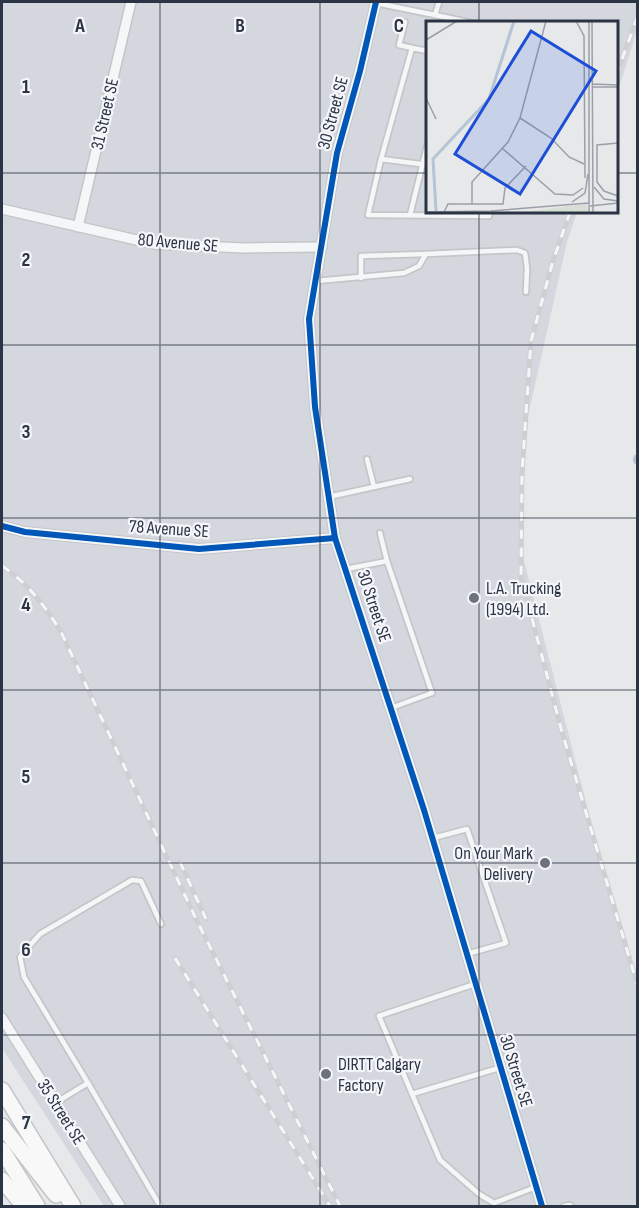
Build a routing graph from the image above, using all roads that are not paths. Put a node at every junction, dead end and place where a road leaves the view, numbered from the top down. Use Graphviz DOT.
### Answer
graph roads {
  1 [pos="131,2"];
  2 [pos="376,2"];
  3 [pos="407,2"];
  4 [pos="439,2"];
  5 [pos="406,9"];
  6 [pos="435,15"];
  7 [pos="457,21"];
  8 [pos="405,22"];
  9 [pos="412,48"];
  10 [pos="426,49"];
  11 [pos="381,159"];
  12 [pos="425,164"];
  13 [pos="2,209"];
  14 [pos="490,213"];
  15 [pos="447,214"];
  16 [pos="410,215"];
  17 [pos="78,227"];
  18 [pos="322,247"];
  19 [pos="426,254"];
  20 [pos="361,278"];
  21 [pos="316,281"];
  22 [pos="526,292"];
  23 [pos="367,459"];
  24 [pos="410,478"];
  25 [pos="374,487"];
  26 [pos="328,497"];
  27 [pos="2,526"];
  28 [pos="380,533"];
  29 [pos="335,538"];
  30 [pos="387,561"];
  31 [pos="346,569"];
  32 [pos="391,708"];
  33 [pos="432,838"];
  34 [pos="161,924"];
  35 [pos="467,954"];
  36 [pos="475,984"];
  37 [pos="2,1018"];
  38 [pos="499,1068"];
  39 [pos="88,1083"];
  40 [pos="2,1090"];
  41 [pos="412,1094"];
  42 [pos="55,1103"];
  43 [pos="2,1126"];
  44 [pos="2,1150"];
  45 [pos="2,1180"];
  46 [pos="536,1187"];
  47 [pos="24,1206"];
  48 [pos="37,1206"];
  49 [pos="65,1206"];
  50 [pos="73,1206"];
  51 [pos="120,1206"];
  52 [pos="160,1206"];
  53 [pos="542,1206"];
  54 [pos="564,1206"];
  55 [pos="571,1206"];
  1 -- 17 [label="street, 31 Street SE"];
  2 -- 5 [label="lane"];
  2 -- 18 [label="street, 30 Street SE"];
  3 -- 5 [label="lane"];
  4 -- 6 [label="lane"];
  5 -- 6 [label="lane"];
  6 -- 7 [label="lane"];
  8 -- 9 [label="lane"];
  9 -- 10 [label="lane"];
  9 -- 11 [label="lane"];
  11 -- 12 [label="lane"];
  11 -- 16 [label="lane"];
  12 -- 16 [label="lane"];
  13 -- 17 [label="street, 80 Avenue SE"];
  14 -- 15 [label="lane"];
  15 -- 16 [label="lane"];
  17 -- 18 [label="street, 80 Avenue SE"];
  18 -- 21 [label="street, 30 Street SE"];
  19 -- 20 [label="lane"];
  19 -- 20 [label="lane"];
  19 -- 22 [label="lane"];
  20 -- 21 [label="lane"];
  21 -- 26 [label="street, 30 Street SE"];
  23 -- 25 [label="lane"];
  24 -- 25 [label="lane"];
  25 -- 26 [label="lane"];
  26 -- 29 [label="street, 30 Street SE"];
  27 -- 29 [label="street, 78 Avenue SE"];
  28 -- 30 [label="lane"];
  29 -- 31 [label="street, 30 Street SE"];
  30 -- 31 [label="lane"];
  30 -- 32 [label="lane"];
  31 -- 32 [label="street, 30 Street SE"];
  32 -- 33 [label="street, 30 Street SE"];
  33 -- 35 [label="street, 30 Street SE"];
  33 -- 35 [label="lane"];
  34 -- 39 [label="lane"];
  35 -- 36 [label="street, 30 Street SE"];
  36 -- 38 [label="street, 30 Street SE"];
  36 -- 41 [label="lane"];
  37 -- 42 [label="street, 35 Street SE"];
  38 -- 41 [label="lane"];
  38 -- 46 [label="street, 30 Street SE"];
  39 -- 42 [label="lane"];
  39 -- 52 [label="lane"];
  40 -- 50 [label="main road"];
  41 -- 46 [label="lane"];
  42 -- 51 [label="street, 35 Street SE"];
  43 -- 49 [label="main road"];
  44 -- 48 [label="main road"];
  45 -- 47 [label="main road"];
  46 -- 53 [label="street, 30 Street SE"];
  54 -- 55 [label="lane"];
}
